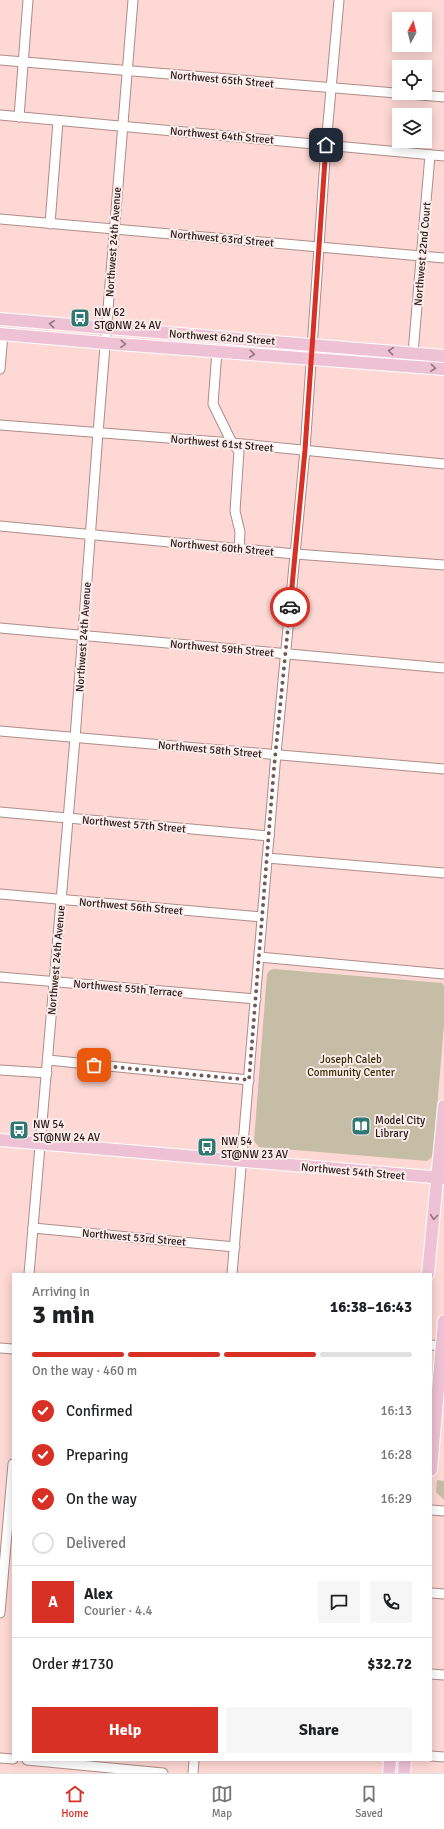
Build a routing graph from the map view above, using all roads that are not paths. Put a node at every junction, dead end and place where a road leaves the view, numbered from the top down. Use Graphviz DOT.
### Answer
graph roads {
  1 [pos="28,0"];
  2 [pos="133,0"];
  3 [pos="339,0"];
  4 [pos="0,60"];
  5 [pos="24,62"];
  6 [pos="126,71"];
  7 [pos="333,88"];
  8 [pos="444,97"];
  9 [pos="0,115"];
  10 [pos="20,117"];
  11 [pos="58,121"];
  12 [pos="122,126"];
  13 [pos="326,145"];
  14 [pos="430,155"];
  15 [pos="444,156"];
  16 [pos="0,220"];
  17 [pos="50,224"];
  18 [pos="114,228"];
  19 [pos="319,246"];
  20 [pos="422,256"];
  21 [pos="444,258"];
  22 [pos="0,319"];
  23 [pos="107,329"];
  24 [pos="1,334"];
  25 [pos="105,343"];
  26 [pos="312,344"];
  27 [pos="217,351"];
  28 [pos="413,353"];
  29 [pos="444,356"];
  30 [pos="311,359"];
  31 [pos="0,369"];
  32 [pos="444,369"];
  33 [pos="0,425"];
  34 [pos="98,433"];
  35 [pos="232,443"];
  36 [pos="305,450"];
  37 [pos="444,464"];
  38 [pos="0,526"];
  39 [pos="91,536"];
  40 [pos="239,549"];
  41 [pos="295,554"];
  42 [pos="444,565"];
  43 [pos="0,628"];
  44 [pos="83,635"];
  45 [pos="286,654"];
  46 [pos="444,668"];
  47 [pos="0,731"];
  48 [pos="75,738"];
  49 [pos="276,754"];
  50 [pos="444,769"];
  51 [pos="0,812"];
  52 [pos="68,818"];
  53 [pos="269,836"];
  54 [pos="267,858"];
  55 [pos="444,873"];
  56 [pos="0,894"];
  57 [pos="61,899"];
  58 [pos="262,917"];
  59 [pos="259,958"];
  60 [pos="444,974"];
  61 [pos="0,977"];
  62 [pos="54,982"];
  63 [pos="256,999"];
  64 [pos="48,1060"];
  65 [pos="0,1070"];
  66 [pos="47,1073"];
  67 [pos="249,1080"];
  68 [pos="444,1106"];
  69 [pos="0,1140"];
  70 [pos="41,1144"];
  71 [pos="242,1162"];
  72 [pos="441,1178"];
  73 [pos="33,1228"];
  74 [pos="235,1247"];
  75 [pos="29,1273"];
  76 [pos="232,1273"];
  77 [pos="428,1273"];
  78 [pos="444,1320"];
  79 [pos="439,1345"];
  80 [pos="0,1348"];
  81 [pos="12,1349"];
  82 [pos="433,1426"];
  83 [pos="432,1448"];
  84 [pos="12,1477"];
  85 [pos="432,1510"];
  86 [pos="444,1511"];
  87 [pos="6,1553"];
  88 [pos="432,1593"];
  89 [pos="444,1594"];
  90 [pos="0,1613"];
  91 [pos="432,1674"];
  92 [pos="444,1675"];
  93 [pos="432,1756"];
  94 [pos="444,1757"];
  95 [pos="0,1758"];
  96 [pos="12,1759"];
  97 [pos="34,1761"];
  98 [pos="194,1761"];
  99 [pos="390,1761"];
  100 [pos="406,1761"];
  101 [pos="91,1769"];
  102 [pos="163,1773"];
  103 [pos="193,1773"];
  104 [pos="389,1773"];
  105 [pos="404,1773"];
  1 -- 5 [label="street"];
  2 -- 6 [label="street, Northwest 24th Avenue"];
  3 -- 7 [label="street"];
  4 -- 5 [label="street, Northwest 65th Street"];
  5 -- 6 [label="street, Northwest 65th Street"];
  5 -- 10 [label="street"];
  6 -- 7 [label="street, Northwest 65th Street"];
  6 -- 12 [label="street, Northwest 24th Avenue"];
  7 -- 8 [label="street, Northwest 65th Street"];
  7 -- 13 [label="street"];
  9 -- 10 [label="street, Northwest 64th Street"];
  10 -- 11 [label="street, Northwest 64th Street"];
  11 -- 12 [label="street, Northwest 64th Street"];
  11 -- 17 [label="street"];
  12 -- 13 [label="street, Northwest 64th Street"];
  12 -- 18 [label="street, Northwest 24th Avenue"];
  13 -- 14 [label="street, Northwest 64th Street"];
  13 -- 19 [label="street"];
  14 -- 15 [label="street, Northwest 64th Street"];
  14 -- 20 [label="street, Northwest 22nd Court"];
  16 -- 17 [label="street, Northwest 63rd Street"];
  17 -- 18 [label="street, Northwest 63rd Street"];
  18 -- 19 [label="street, Northwest 63rd Street"];
  18 -- 23 [label="street, Northwest 24th Avenue"];
  19 -- 20 [label="street, Northwest 63rd Street"];
  19 -- 26 [label="street"];
  20 -- 21 [label="street, Northwest 63rd Street"];
  20 -- 28 [label="street, Northwest 22nd Court"];
  23 -- 22 [label="main road, Northwest 62nd Street, one-way"];
  23 -- 25 [label="street, Northwest 24th Avenue"];
  23 -- 26 [label="main road, Northwest 62nd Street"];
  24 -- 25 [label="main road, Northwest 62nd Street"];
  24 -- 31 [label="street"];
  25 -- 27 [label="main road, Northwest 62nd Street, one-way"];
  25 -- 34 [label="street, Northwest 24th Avenue"];
  28 -- 26 [label="main road, Northwest 62nd Street, one-way"];
  26 -- 30 [label="street"];
  27 -- 30 [label="main road, Northwest 62nd Street, one-way"];
  27 -- 35 [label="street"];
  28 -- 29 [label="main road, Northwest 62nd Street"];
  30 -- 32 [label="main road, Northwest 62nd Street, one-way"];
  30 -- 36 [label="street"];
  33 -- 34 [label="street, Northwest 61st Street"];
  34 -- 35 [label="street, Northwest 61st Street"];
  34 -- 39 [label="street, Northwest 24th Avenue"];
  35 -- 36 [label="street, Northwest 61st Street"];
  35 -- 40 [label="street"];
  36 -- 37 [label="street, Northwest 61st Street"];
  36 -- 41 [label="street"];
  38 -- 39 [label="street, Northwest 60th Street"];
  39 -- 40 [label="street, Northwest 60th Street"];
  39 -- 44 [label="street, Northwest 24th Avenue"];
  40 -- 41 [label="street, Northwest 60th Street"];
  41 -- 42 [label="street, Northwest 60th Street"];
  41 -- 45 [label="street"];
  43 -- 44 [label="street, Northwest 59th Street"];
  44 -- 45 [label="street, Northwest 59th Street"];
  44 -- 48 [label="street, Northwest 24th Avenue"];
  45 -- 46 [label="street, Northwest 59th Street"];
  45 -- 49 [label="street"];
  47 -- 48 [label="street, Northwest 58th Street"];
  48 -- 49 [label="street, Northwest 58th Street"];
  48 -- 52 [label="street, Northwest 24th Avenue"];
  49 -- 50 [label="street, Northwest 58th Street"];
  49 -- 53 [label="street"];
  51 -- 52 [label="street, Northwest 57th Street"];
  52 -- 53 [label="street, Northwest 57th Street"];
  52 -- 57 [label="street, Northwest 24th Avenue"];
  53 -- 54 [label="street"];
  54 -- 55 [label="street"];
  54 -- 58 [label="street"];
  56 -- 57 [label="street, Northwest 56th Street"];
  57 -- 58 [label="street, Northwest 56th Street"];
  57 -- 62 [label="street, Northwest 24th Avenue"];
  58 -- 59 [label="street"];
  59 -- 60 [label="street"];
  59 -- 63 [label="street"];
  61 -- 62 [label="street, Northwest 55th Terrace"];
  62 -- 63 [label="street, Northwest 55th Terrace"];
  62 -- 64 [label="street, Northwest 24th Avenue"];
  63 -- 67 [label="street"];
  64 -- 66 [label="street, Northwest 24th Avenue"];
  64 -- 67 [label="street"];
  65 -- 66 [label="street"];
  66 -- 70 [label="street, Northwest 24th Avenue"];
  67 -- 71 [label="street"];
  68 -- 72 [label="main road"];
  69 -- 70 [label="main road, Northwest 54th Street"];
  70 -- 71 [label="main road, Northwest 54th Street"];
  70 -- 73 [label="street, Northwest 24th Avenue"];
  71 -- 72 [label="main road, Northwest 54th Street"];
  71 -- 74 [label="street"];
  72 -- 77 [label="main road, one-way"];
  73 -- 74 [label="street, Northwest 53rd Street"];
  73 -- 75 [label="street, Northwest 24th Avenue"];
  74 -- 76 [label="street"];
  78 -- 79 [label="main road"];
  79 -- 82 [label="main road"];
  80 -- 81 [label="street"];
  82 -- 83 [label="main road"];
  84 -- 87 [label="street"];
  85 -- 86 [label="street"];
  87 -- 90 [label="street"];
  88 -- 89 [label="street"];
  91 -- 92 [label="street"];
  93 -- 94 [label="street"];
  95 -- 96 [label="street"];
  97 -- 101 [label="street"];
  98 -- 103 [label="street"];
  99 -- 104 [label="main road"];
  100 -- 105 [label="main road"];
  101 -- 102 [label="street"];
}
